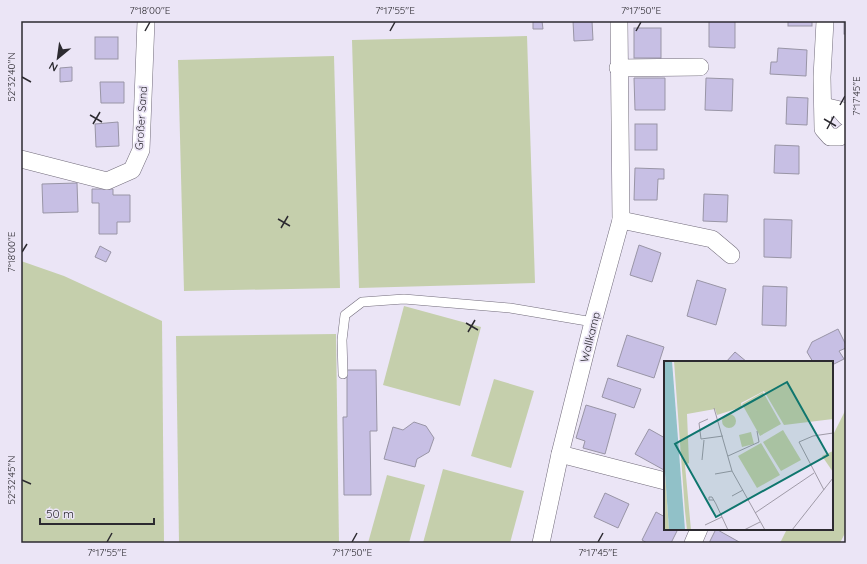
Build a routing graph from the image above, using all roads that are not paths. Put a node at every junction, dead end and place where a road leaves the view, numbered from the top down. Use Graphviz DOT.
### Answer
graph roads {
  1 [pos="146,21"];
  2 [pos="619,21"];
  3 [pos="825,21"];
  4 [pos="700,67"];
  5 [pos="618,68"];
  6 [pos="823,106"];
  7 [pos="846,117"];
  8 [pos="846,132"];
  9 [pos="21,159"];
  10 [pos="621,220"];
  11 [pos="731,255"];
  12 [pos="593,322"];
  13 [pos="343,374"];
  14 [pos="560,454"];
  15 [pos="664,481"];
  16 [pos="699,530"];
  17 [pos="540,543"];
  18 [pos="693,543"];
  1 -- 9 [label="street, Großer Sand"];
  2 -- 5 [label="street, Wallkamp"];
  3 -- 6 [label="street"];
  4 -- 5 [label="street"];
  5 -- 10 [label="street, Wallkamp"];
  6 -- 7 [label="street"];
  6 -- 8 [label="street"];
  10 -- 11 [label="street"];
  10 -- 12 [label="street, Wallkamp"];
  12 -- 13 [label="lane"];
  12 -- 14 [label="street, Wallkamp"];
  14 -- 15 [label="street"];
  14 -- 17 [label="street, Wallkamp"];
  16 -- 18 [label="street"];
}
